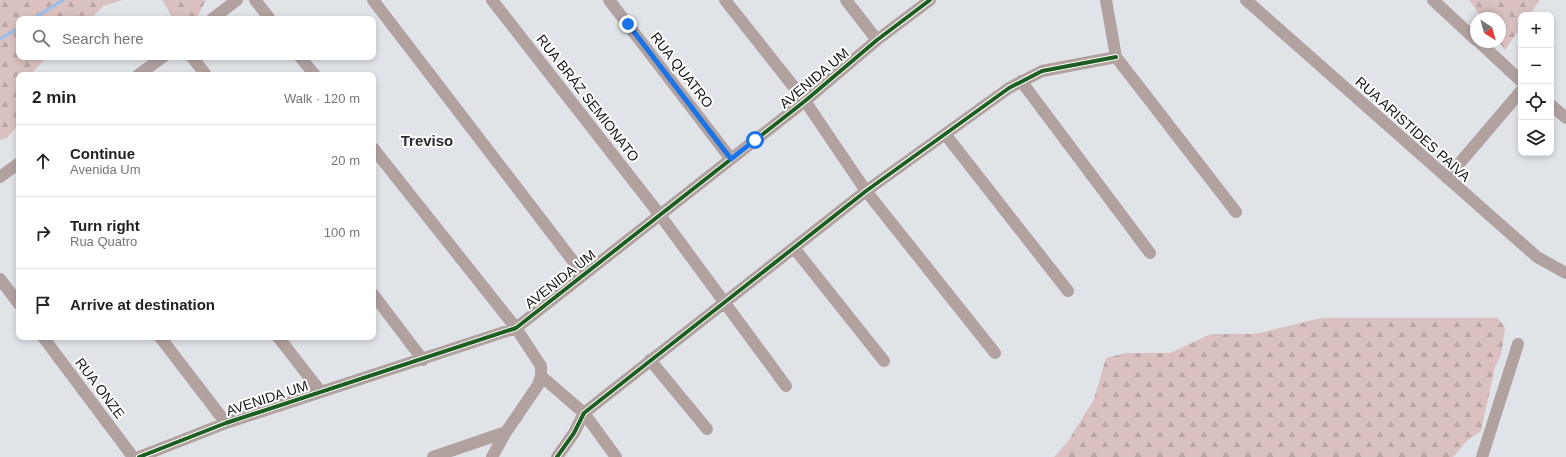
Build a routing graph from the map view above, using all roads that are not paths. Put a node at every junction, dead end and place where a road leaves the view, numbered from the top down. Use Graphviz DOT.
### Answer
graph roads {
  1 [pos="237,0"];
  2 [pos="255,0"];
  3 [pos="373,0"];
  4 [pos="492,0"];
  5 [pos="609,0"];
  6 [pos="725,0"];
  7 [pos="846,0"];
  8 [pos="930,0"];
  9 [pos="1106,0"];
  10 [pos="1246,0"];
  11 [pos="1433,0"];
  12 [pos="216,16"];
  13 [pos="268,16"];
  14 [pos="1470,34"];
  15 [pos="877,40"];
  16 [pos="1486,48"];
  17 [pos="1116,57"];
  18 [pos="159,60"];
  19 [pos="194,60"];
  20 [pos="302,60"];
  21 [pos="142,72"];
  22 [pos="204,72"];
  23 [pos="312,72"];
  24 [pos="1518,77"];
  25 [pos="1021,81"];
  26 [pos="1518,95"];
  27 [pos="805,101"];
  28 [pos="1554,108"];
  29 [pos="1566,118"];
  30 [pos="945,134"];
  31 [pos="376,152"];
  32 [pos="731,159"];
  33 [pos="16,165"];
  34 [pos="0,177"];
  35 [pos="1447,178"];
  36 [pos="866,191"];
  37 [pos="1236,212"];
  38 [pos="660,215"];
  39 [pos="794,248"];
  40 [pos="1150,253"];
  41 [pos="1566,273"];
  42 [pos="583,274"];
  43 [pos="0,279"];
  44 [pos="1068,291"];
  45 [pos="376,298"];
  46 [pos="16,300"];
  47 [pos="724,303"];
  48 [pos="516,328"];
  49 [pos="45,340"];
  50 [pos="162,340"];
  51 [pos="280,340"];
  52 [pos="1518,344"];
  53 [pos="995,353"];
  54 [pos="423,360"];
  55 [pos="650,360"];
  56 [pos="884,361"];
  57 [pos="541,376"];
  58 [pos="786,386"];
  59 [pos="321,392"];
  60 [pos="584,413"];
  61 [pos="226,423"];
  62 [pos="707,429"];
  63 [pos="506,432"];
  64 [pos="133,457"];
  65 [pos="140,457"];
  66 [pos="433,457"];
  67 [pos="492,457"];
  68 [pos="557,457"];
  69 [pos="616,457"];
  70 [pos="1482,457"];
  1 -- 12 [label="street"];
  2 -- 13 [label="street"];
  3 -- 42 [label="street"];
  4 -- 38 [label="street, RUA BRÁZ SEMIONATO"];
  5 -- 32 [label="street, RUA QUATRO"];
  6 -- 27 [label="street"];
  7 -- 15 [label="street"];
  8 -- 15 [label="street, AVENIDA UM"];
  9 -- 17 [label="street"];
  10 -- 35 [label="street, RUA ARISTIDES PAIVA"];
  11 -- 14 [label="street"];
  15 -- 27 [label="street, AVENIDA UM"];
  16 -- 24 [label="street"];
  17 -- 25 [label="street"];
  17 -- 37 [label="street"];
  18 -- 21 [label="street"];
  19 -- 22 [label="street"];
  20 -- 23 [label="street"];
  25 -- 30 [label="street"];
  25 -- 40 [label="street"];
  26 -- 35 [label="street"];
  27 -- 32 [label="street, AVENIDA UM"];
  27 -- 36 [label="street"];
  28 -- 29 [label="street"];
  30 -- 36 [label="street"];
  30 -- 44 [label="street"];
  31 -- 48 [label="street"];
  32 -- 38 [label="street, AVENIDA UM"];
  33 -- 34 [label="street"];
  35 -- 41 [label="street, RUA ARISTIDES PAIVA"];
  36 -- 39 [label="street"];
  36 -- 53 [label="street"];
  38 -- 42 [label="street, AVENIDA UM"];
  38 -- 47 [label="street, RUA BRÁZ SEMIONATO"];
  39 -- 47 [label="street"];
  39 -- 56 [label="street"];
  42 -- 48 [label="street, AVENIDA UM"];
  43 -- 46 [label="street"];
  45 -- 54 [label="street"];
  47 -- 55 [label="street"];
  47 -- 58 [label="street, RUA BRÁZ SEMIONATO"];
  48 -- 54 [label="street, AVENIDA UM"];
  48 -- 57 [label="street"];
  49 -- 64 [label="street, RUA ONZE"];
  50 -- 61 [label="street"];
  51 -- 59 [label="street"];
  52 -- 70 [label="street"];
  54 -- 59 [label="street, AVENIDA UM"];
  55 -- 60 [label="street"];
  55 -- 62 [label="street"];
  57 -- 60 [label="street"];
  57 -- 63 [label="street"];
  59 -- 61 [label="street, AVENIDA UM"];
  60 -- 68 [label="street"];
  60 -- 69 [label="street"];
  61 -- 65 [label="street, AVENIDA UM"];
  63 -- 66 [label="street"];
  63 -- 67 [label="street"];
}
